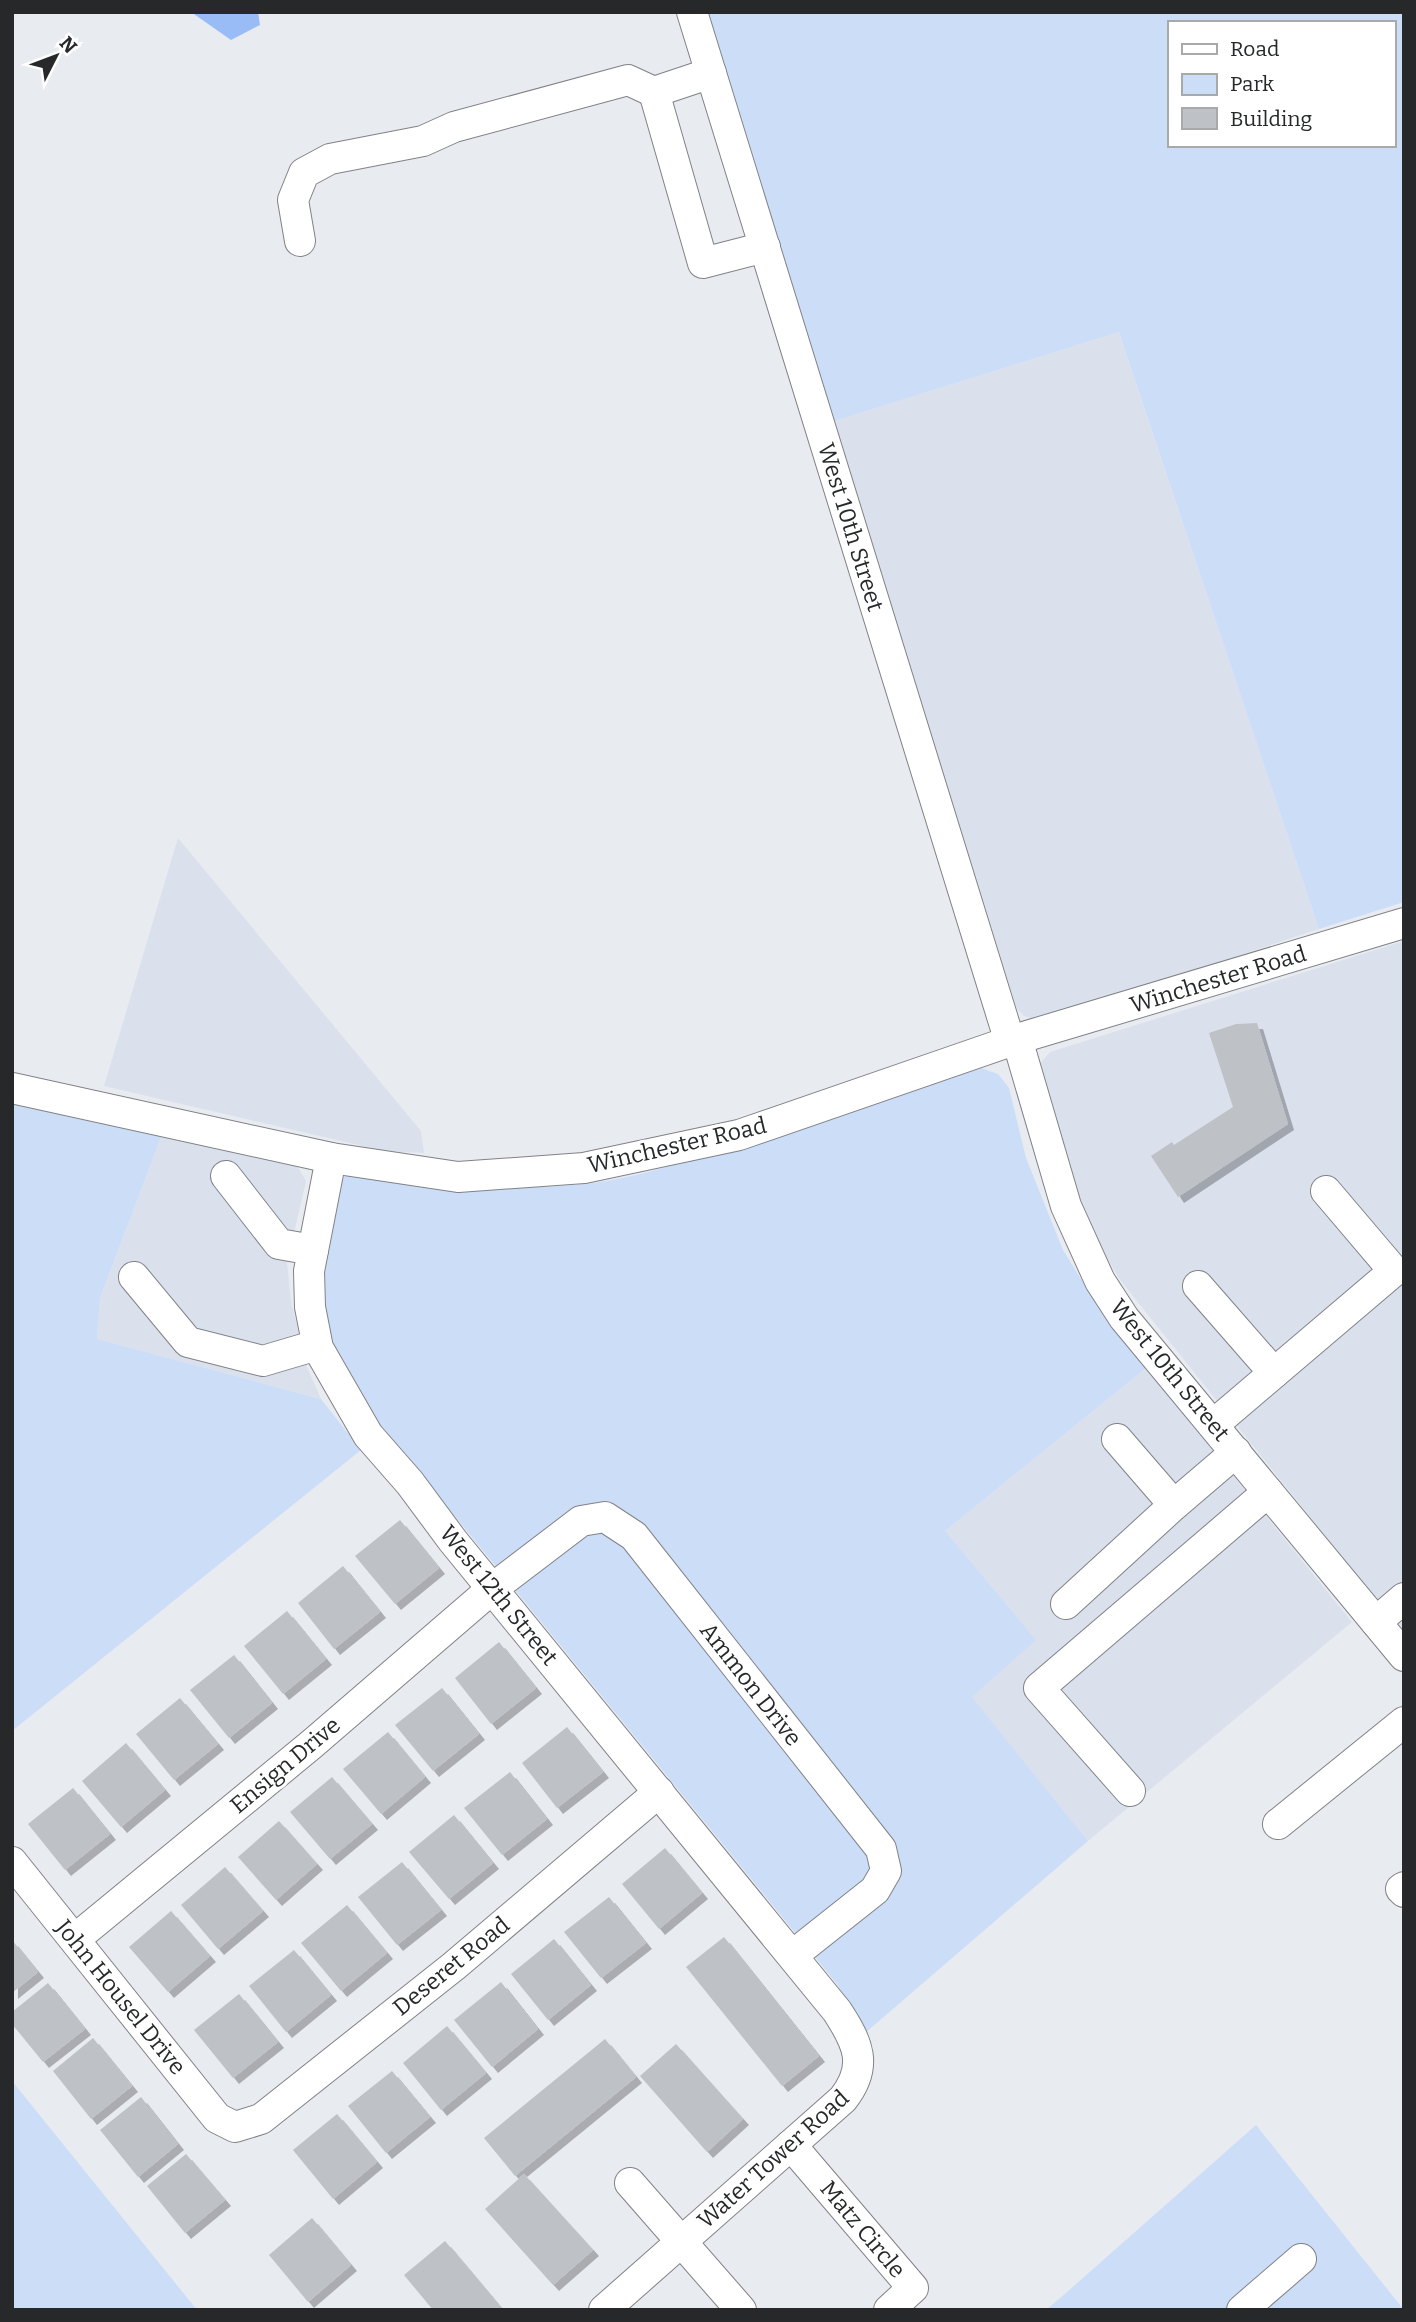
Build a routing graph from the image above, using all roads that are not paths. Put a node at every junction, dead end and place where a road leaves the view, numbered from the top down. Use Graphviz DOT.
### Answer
graph roads {
  1 [pos="692,12"];
  2 [pos="711,73"];
  3 [pos="654,92"];
  4 [pos="300,241"];
  5 [pos="765,247"];
  6 [pos="1404,923"];
  7 [pos="1014,1040"];
  8 [pos="12,1088"];
  9 [pos="331,1158"];
  10 [pos="226,1176"];
  11 [pos="1326,1191"];
  12 [pos="313,1250"];
  13 [pos="134,1278"];
  14 [pos="1198,1286"];
  15 [pos="317,1345"];
  16 [pos="1274,1373"];
  17 [pos="1213,1425"];
  18 [pos="1117,1439"];
  19 [pos="1236,1452"];
  20 [pos="1268,1492"];
  21 [pos="1174,1505"];
  22 [pos="493,1588"];
  23 [pos="1404,1598"];
  24 [pos="1066,1604"];
  25 [pos="1376,1622"];
  26 [pos="1404,1656"];
  27 [pos="1404,1722"];
  28 [pos="1130,1791"];
  29 [pos="659,1792"];
  30 [pos="1278,1824"];
  31 [pos="12,1862"];
  32 [pos="75,1939"];
  33 [pos="793,1955"];
  34 [pos="815,1983"];
  35 [pos="234,2127"];
  36 [pos="791,2145"];
  37 [pos="631,2183"];
  38 [pos="681,2242"];
  39 [pos="1301,2259"];
  40 [pos="604,2310"];
  41 [pos="741,2310"];
  42 [pos="889,2310"];
  43 [pos="1242,2310"];
  1 -- 2 [label="street, West 10th Street"];
  2 -- 3 [label="street"];
  2 -- 5 [label="street, West 10th Street"];
  3 -- 4 [label="street"];
  3 -- 5 [label="street"];
  5 -- 7 [label="street, West 10th Street"];
  6 -- 7 [label="street, Winchester Road"];
  7 -- 9 [label="street, Winchester Road"];
  7 -- 17 [label="street, West 10th Street"];
  8 -- 9 [label="street, Winchester Road"];
  9 -- 12 [label="street, West 12th Street"];
  10 -- 12 [label="street"];
  11 -- 16 [label="street"];
  12 -- 15 [label="street, West 12th Street"];
  13 -- 15 [label="street"];
  14 -- 16 [label="street"];
  15 -- 22 [label="street, West 12th Street"];
  16 -- 17 [label="street"];
  17 -- 19 [label="street, West 10th Street"];
  18 -- 21 [label="street"];
  19 -- 20 [label="street, West 10th Street"];
  19 -- 21 [label="street"];
  20 -- 25 [label="street, West 10th Street"];
  20 -- 28 [label="street"];
  21 -- 24 [label="street"];
  22 -- 29 [label="street, West 12th Street"];
  22 -- 32 [label="street, Ensign Drive"];
  22 -- 33 [label="street, Ammon Drive"];
  23 -- 25 [label="street"];
  25 -- 26 [label="street, West 10th Street"];
  27 -- 30 [label="street"];
  29 -- 33 [label="street, West 12th Street"];
  29 -- 35 [label="street, Deseret Road"];
  31 -- 32 [label="street, John Housel Drive"];
  32 -- 35 [label="street, John Housel Drive"];
  33 -- 34 [label="street, West 12th Street"];
  34 -- 36 [label="street, Water Tower Road"];
  36 -- 38 [label="street, Water Tower Road"];
  36 -- 42 [label="street, Matz Circle"];
  37 -- 38 [label="street"];
  38 -- 40 [label="street, Water Tower Road"];
  38 -- 41 [label="street"];
  39 -- 43 [label="street"];
}
